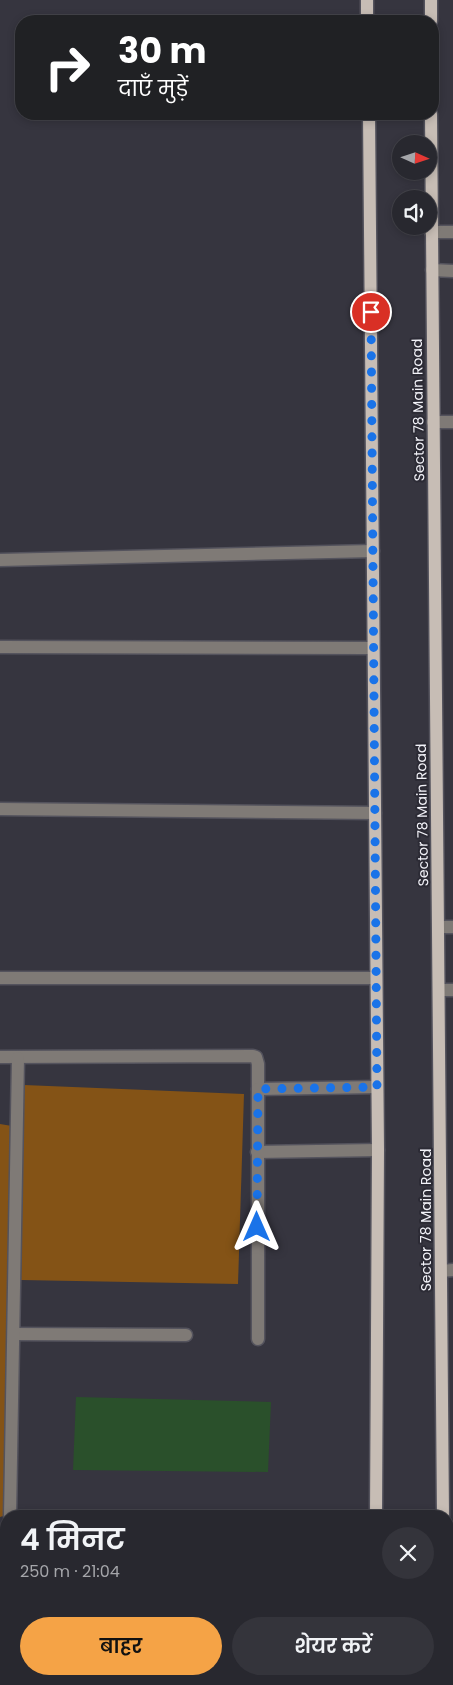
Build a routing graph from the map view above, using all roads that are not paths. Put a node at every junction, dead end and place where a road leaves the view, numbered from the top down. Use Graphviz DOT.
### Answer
graph roads {
  1 [pos="367,0"];
  2 [pos="431,0"];
  3 [pos="367,15"];
  4 [pos="431,15"];
  5 [pos="369,120"];
  6 [pos="431,120"];
  7 [pos="432,190"];
  8 [pos="437,232"];
  9 [pos="453,232"];
  10 [pos="432,235"];
  11 [pos="432,270"];
  12 [pos="453,271"];
  13 [pos="433,422"];
  14 [pos="453,422"];
  15 [pos="373,550"];
  16 [pos="0,560"];
  17 [pos="0,647"];
  18 [pos="373,648"];
  19 [pos="0,809"];
  20 [pos="375,813"];
  21 [pos="453,927"];
  22 [pos="438,928"];
  23 [pos="0,978"];
  24 [pos="376,978"];
  25 [pos="440,990"];
  26 [pos="453,990"];
  27 [pos="0,1057"];
  28 [pos="18,1058"];
  29 [pos="377,1087"];
  30 [pos="258,1089"];
  31 [pos="378,1150"];
  32 [pos="257,1152"];
  33 [pos="447,1271"];
  34 [pos="14,1334"];
  35 [pos="186,1335"];
  36 [pos="258,1339"];
  37 [pos="10,1510"];
  38 [pos="376,1510"];
  39 [pos="443,1510"];
  1 -- 3 [label="main road"];
  2 -- 4 [label="main road"];
  5 -- 15 [label="main road"];
  6 -- 7 [label="main road, Sector 78 Main Road"];
  8 -- 9 [label="street"];
  10 -- 11 [label="main road, Sector 78 Main Road"];
  11 -- 12 [label="street"];
  11 -- 13 [label="main road, Sector 78 Main Road"];
  13 -- 14 [label="street"];
  13 -- 22 [label="main road, Sector 78 Main Road"];
  15 -- 16 [label="street"];
  15 -- 18 [label="main road"];
  17 -- 18 [label="street"];
  18 -- 20 [label="main road"];
  19 -- 20 [label="street"];
  20 -- 24 [label="main road"];
  21 -- 22 [label="street"];
  22 -- 25 [label="main road, Sector 78 Main Road"];
  23 -- 24 [label="street"];
  24 -- 29 [label="main road"];
  25 -- 26 [label="street"];
  25 -- 33 [label="main road, Sector 78 Main Road"];
  27 -- 28 [label="street"];
  28 -- 30 [label="street"];
  28 -- 34 [label="street"];
  29 -- 30 [label="street"];
  29 -- 31 [label="main road"];
  30 -- 32 [label="street"];
  31 -- 32 [label="street"];
  31 -- 38 [label="main road"];
  32 -- 36 [label="street"];
  33 -- 39 [label="main road, Sector 78 Main Road"];
  34 -- 35 [label="street"];
  34 -- 37 [label="street"];
}
